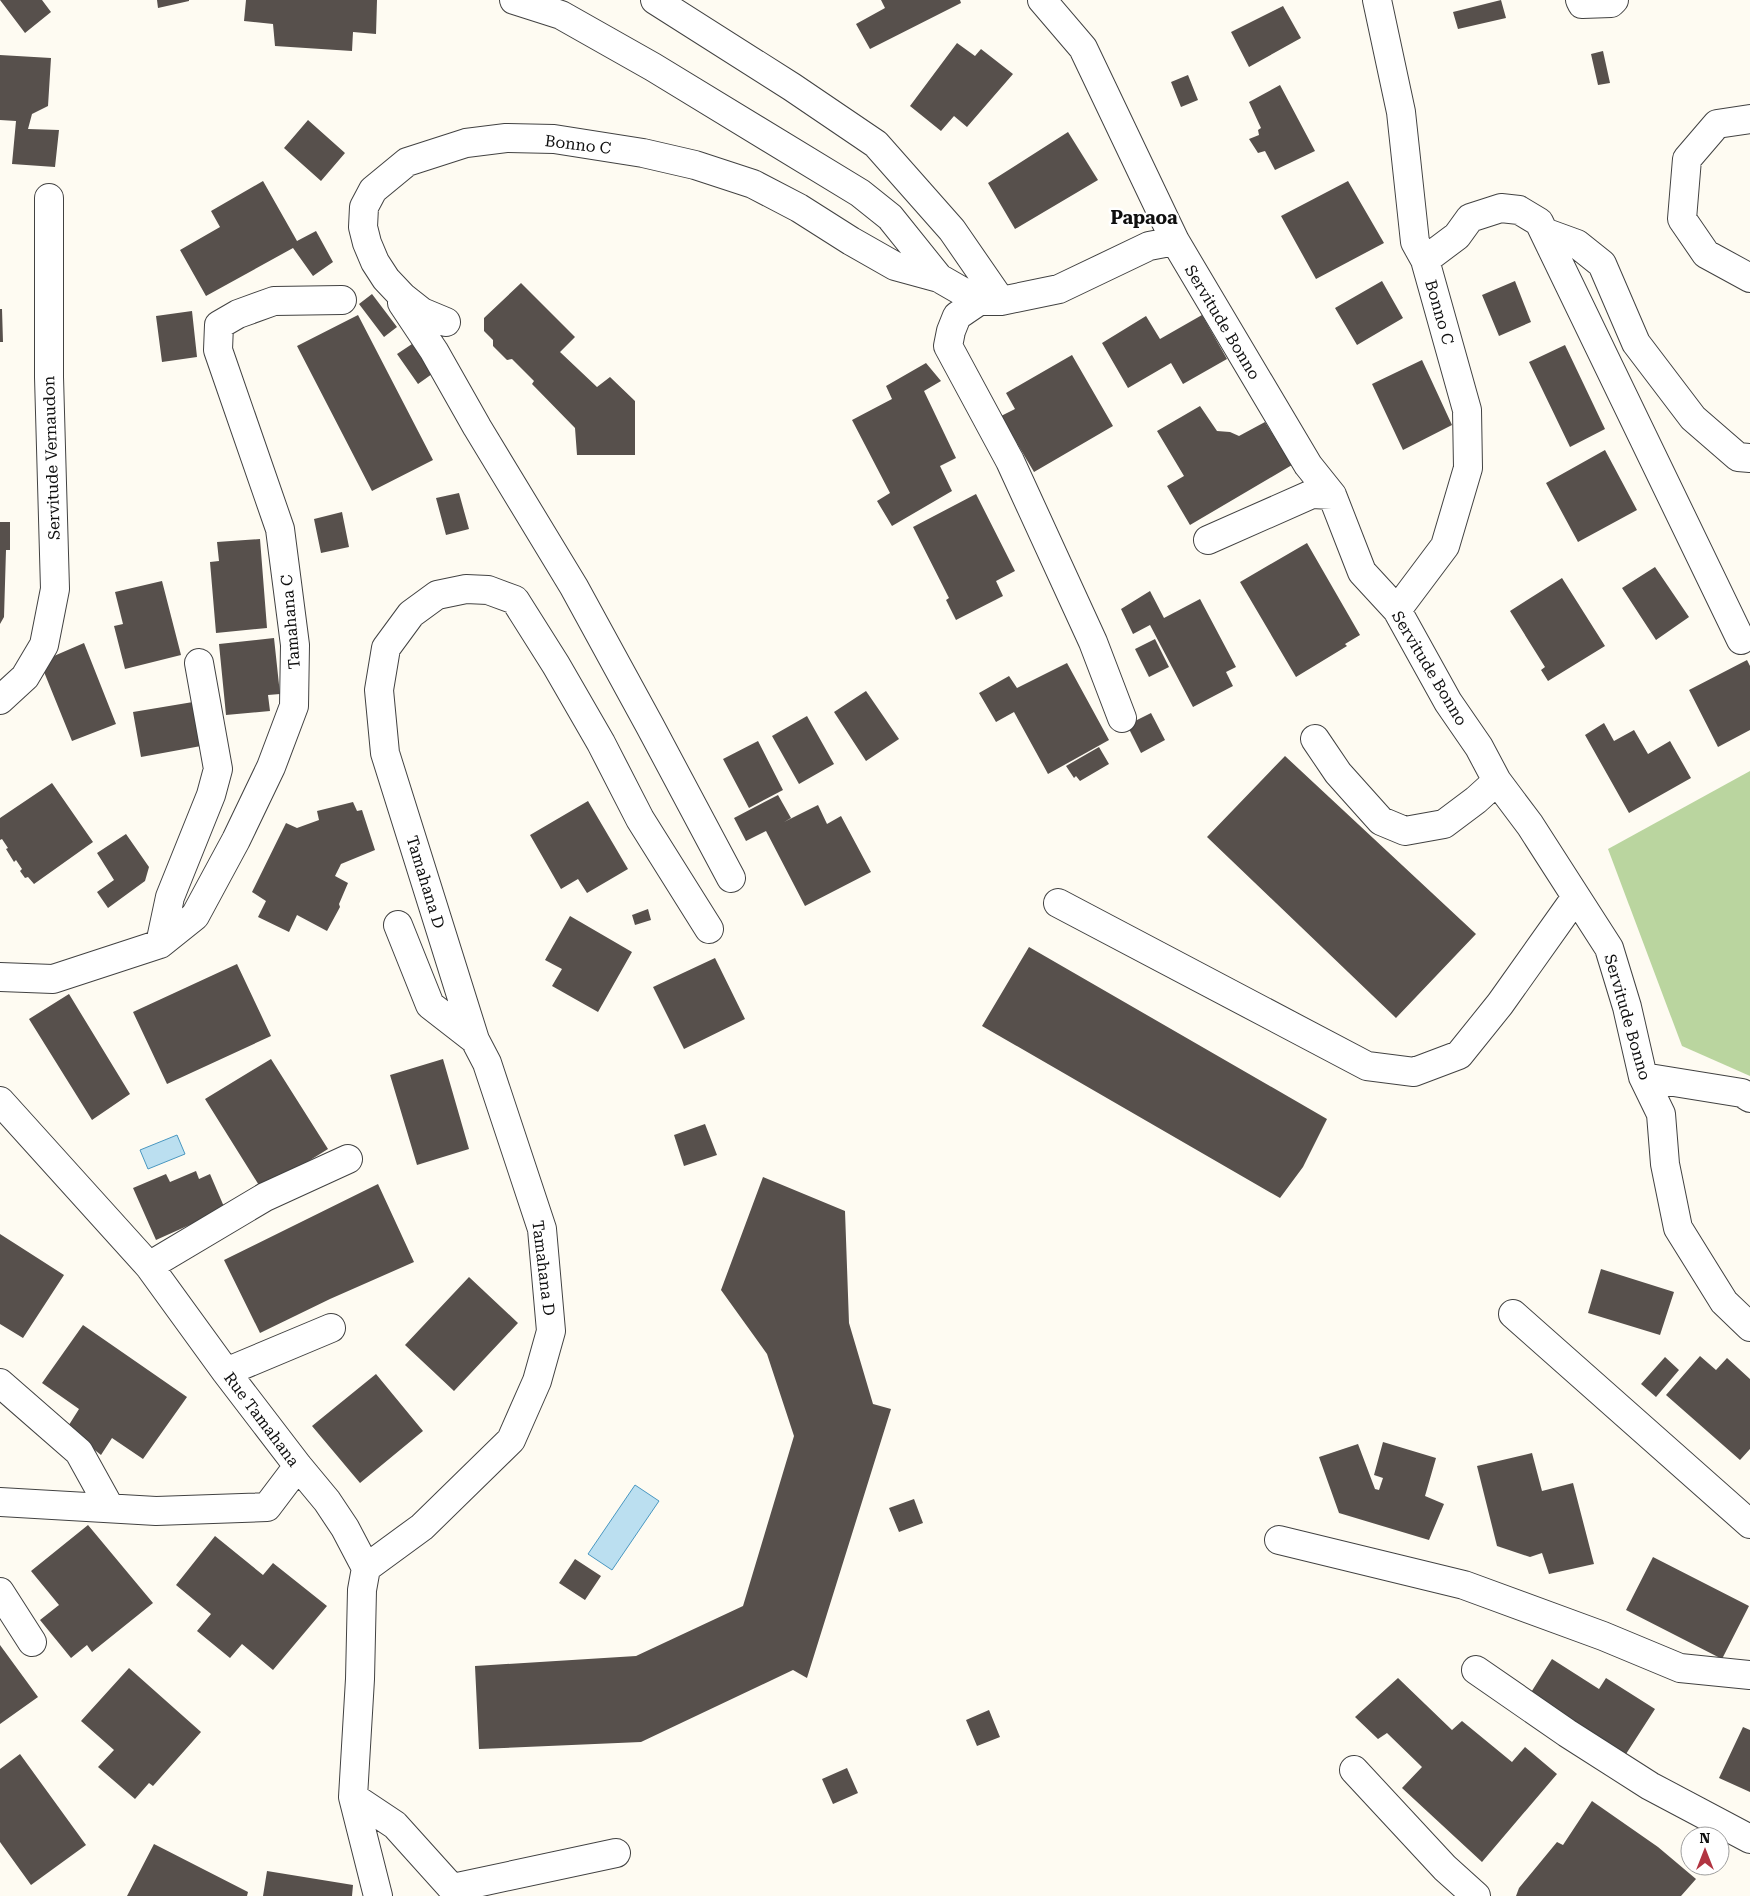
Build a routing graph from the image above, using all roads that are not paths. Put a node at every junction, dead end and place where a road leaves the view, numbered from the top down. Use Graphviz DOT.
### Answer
graph roads {
  1 [pos="514,0"];
  2 [pos="655,0"];
  3 [pos="1042,0"];
  4 [pos="1377,0"];
  5 [pos="1580,0"];
  6 [pos="1614,0"];
  7 [pos="1750,119"];
  8 [pos="49,198"];
  9 [pos="1544,232"];
  10 [pos="1175,242"];
  11 [pos="1425,260"];
  12 [pos="939,278"];
  13 [pos="1750,278"];
  14 [pos="386,279"];
  15 [pos="342,300"];
  16 [pos="990,301"];
  17 [pos="446,322"];
  18 [pos="1750,458"];
  19 [pos="1332,495"];
  20 [pos="1208,540"];
  21 [pos="1397,610"];
  22 [pos="1741,640"];
  23 [pos="199,663"];
  24 [pos="0,700"];
  25 [pos="1122,718"];
  26 [pos="1314,739"];
  27 [pos="1497,780"];
  28 [pos="731,878"];
  29 [pos="1576,897"];
  30 [pos="1058,903"];
  31 [pos="398,925"];
  32 [pos="709,929"];
  33 [pos="160,944"];
  34 [pos="0,976"];
  35 [pos="475,1040"];
  36 [pos="1643,1077"];
  37 [pos="1750,1098"];
  38 [pos="0,1101"];
  39 [pos="348,1159"];
  40 [pos="149,1266"];
  41 [pos="1513,1314"];
  42 [pos="1750,1327"];
  43 [pos="330,1328"];
  44 [pos="226,1372"];
  45 [pos="0,1383"];
  46 [pos="298,1466"];
  47 [pos="0,1502"];
  48 [pos="110,1508"];
  49 [pos="1750,1524"];
  50 [pos="1279,1540"];
  51 [pos="366,1568"];
  52 [pos="0,1592"];
  53 [pos="32,1642"];
  54 [pos="1476,1670"];
  55 [pos="1750,1675"];
  56 [pos="1354,1770"];
  57 [pos="354,1798"];
  58 [pos="1750,1838"];
  59 [pos="616,1853"];
  60 [pos="456,1892"];
  61 [pos="378,1896"];
  62 [pos="1476,1896"];
  1 -- 12 [label="street"];
  2 -- 16 [label="street"];
  3 -- 10 [label="street, Servitude Bonno"];
  4 -- 11 [label="street, Bonno C"];
  5 -- 6 [label="street"];
  7 -- 13 [label="street"];
  8 -- 24 [label="street, Servitude Vernaudon"];
  9 -- 11 [label="street"];
  9 -- 18 [label="street"];
  9 -- 22 [label="street"];
  10 -- 16 [label="street"];
  10 -- 19 [label="street, Servitude Bonno"];
  11 -- 21 [label="street, Bonno C"];
  12 -- 14 [label="street, Bonno C"];
  12 -- 16 [label="street"];
  14 -- 17 [label="street, Bonno C"];
  14 -- 28 [label="street"];
  15 -- 33 [label="street, Tamahana C"];
  16 -- 25 [label="street"];
  19 -- 20 [label="street"];
  19 -- 21 [label="street, Servitude Bonno"];
  21 -- 27 [label="street, Servitude Bonno"];
  23 -- 33 [label="street"];
  26 -- 27 [label="street"];
  27 -- 29 [label="street, Servitude Bonno"];
  29 -- 30 [label="street"];
  29 -- 36 [label="street, Servitude Bonno"];
  31 -- 35 [label="street"];
  32 -- 35 [label="street, Tamahana D"];
  33 -- 34 [label="street, Tamahana C"];
  35 -- 51 [label="street, Tamahana D"];
  36 -- 37 [label="street"];
  36 -- 42 [label="street, Servitude Bonno"];
  38 -- 40 [label="street, Rue Tamahana"];
  39 -- 40 [label="street"];
  40 -- 44 [label="street, Rue Tamahana"];
  41 -- 49 [label="street"];
  43 -- 44 [label="street"];
  44 -- 46 [label="street, Rue Tamahana"];
  45 -- 48 [label="street"];
  46 -- 48 [label="street"];
  46 -- 51 [label="street, Rue Tamahana"];
  47 -- 48 [label="street"];
  50 -- 55 [label="street"];
  51 -- 57 [label="street"];
  52 -- 53 [label="street"];
  54 -- 58 [label="street"];
  56 -- 62 [label="street"];
  57 -- 60 [label="street"];
  57 -- 61 [label="street"];
  59 -- 60 [label="street"];
}
